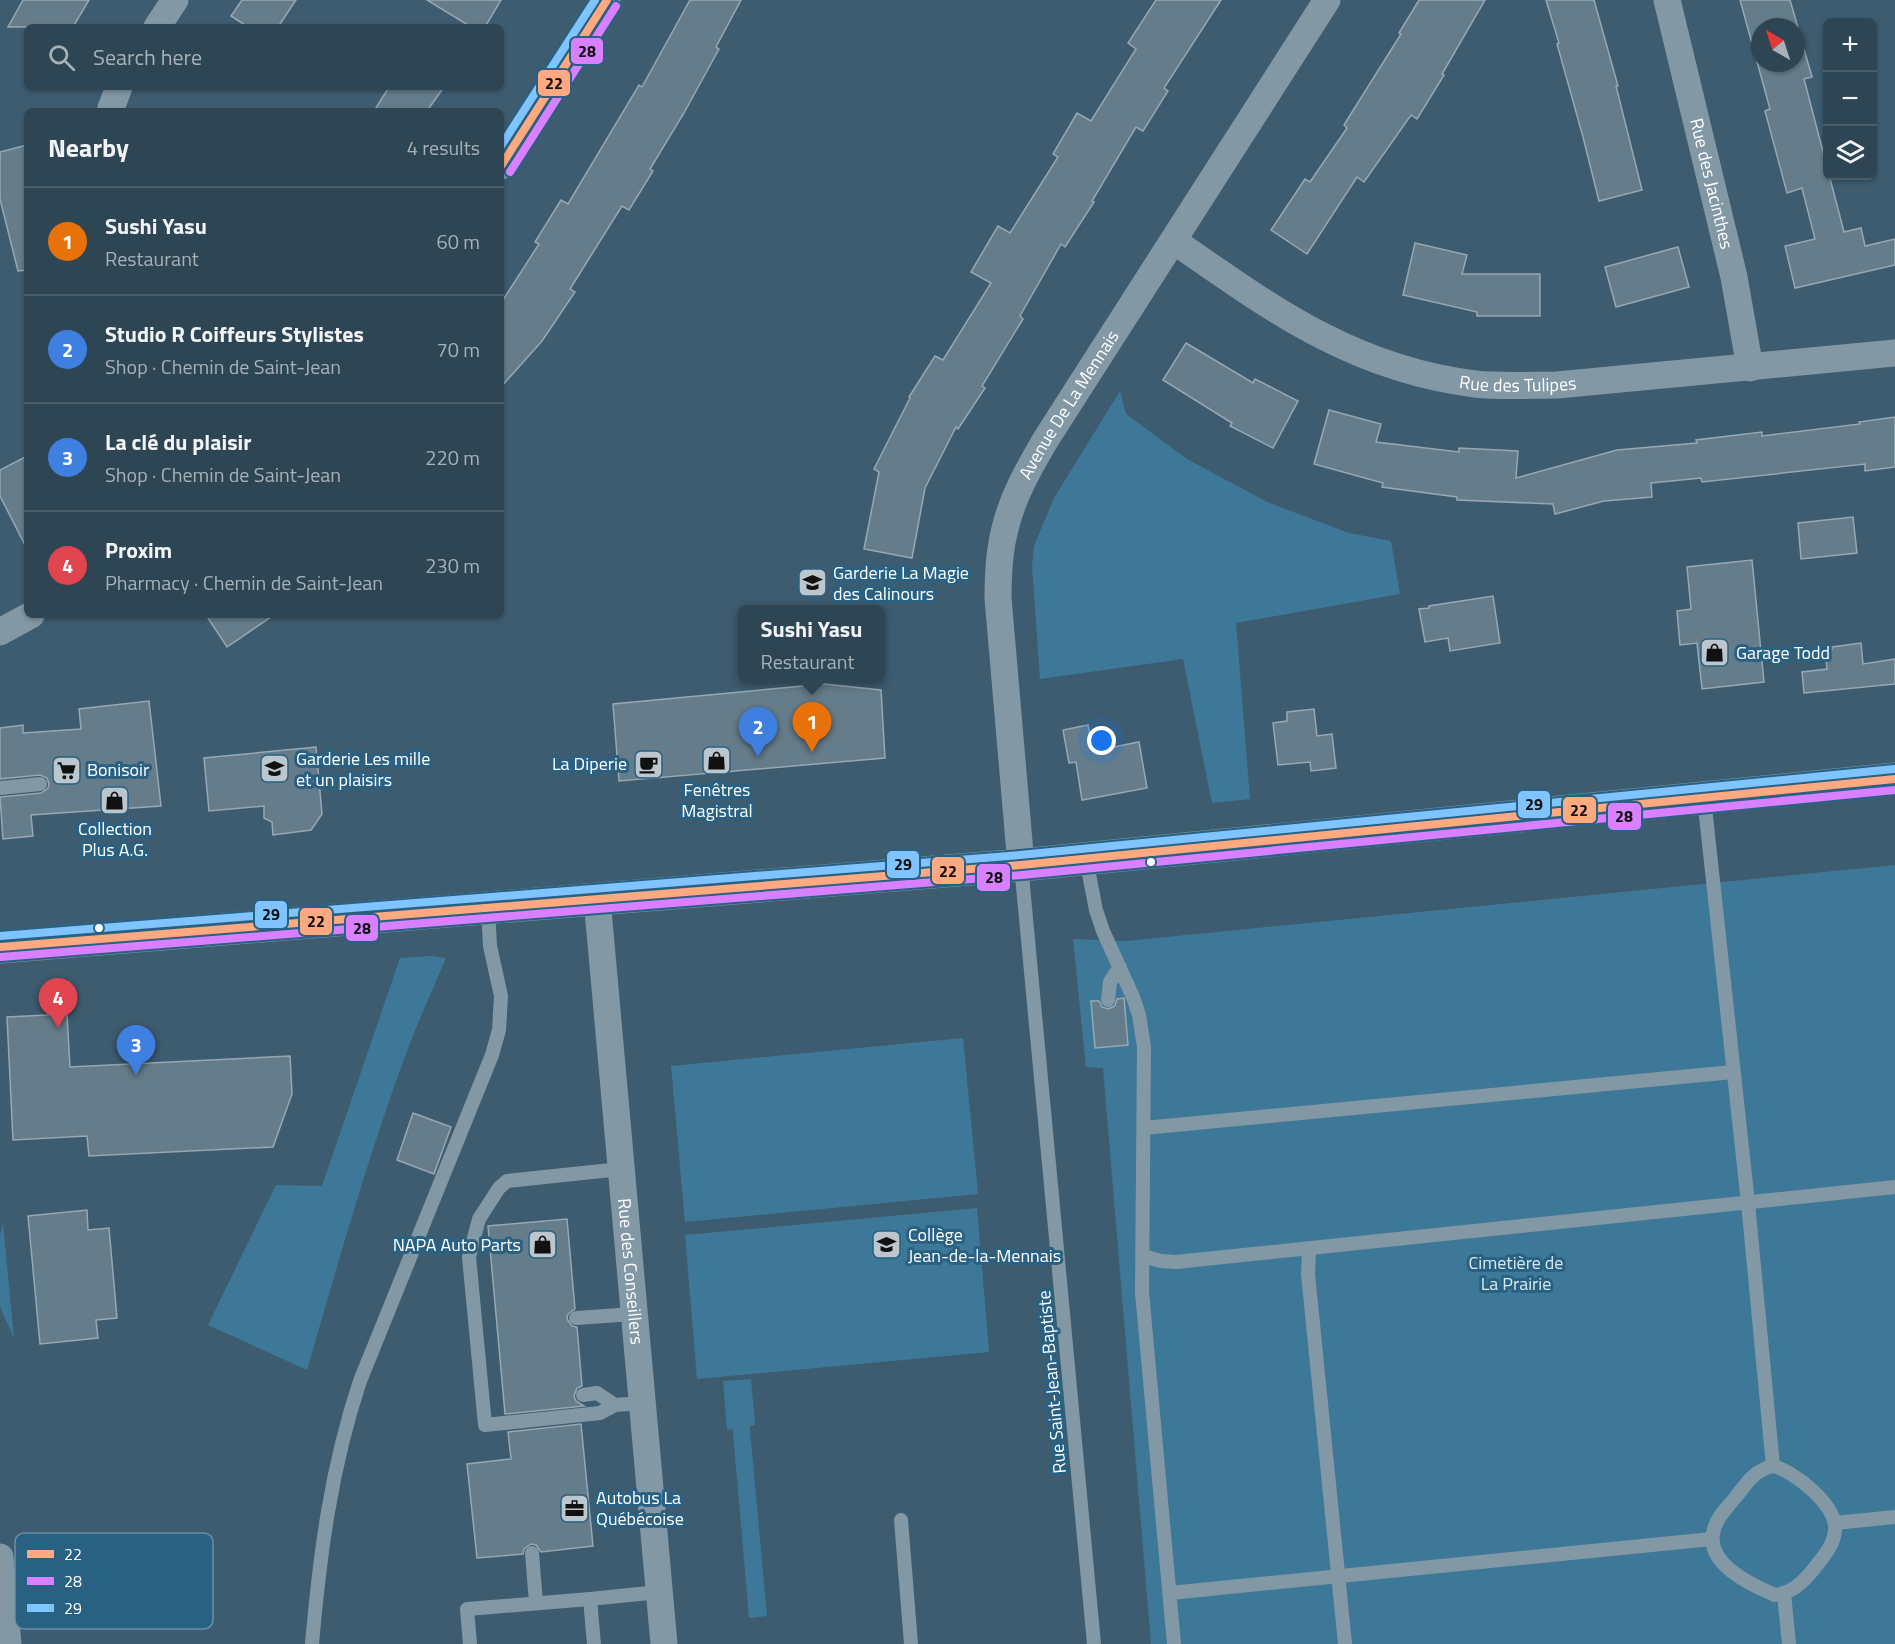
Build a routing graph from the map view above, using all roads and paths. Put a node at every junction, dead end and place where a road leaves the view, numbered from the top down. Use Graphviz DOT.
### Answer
graph roads {
  1 [pos="175,0"];
  2 [pos="607,0"];
  3 [pos="1327,0"];
  4 [pos="1667,0"];
  5 [pos="159,24"];
  6 [pos="118,90"];
  7 [pos="112,108"];
  8 [pos="504,161"];
  9 [pos="1174,241"];
  10 [pos="1895,353"];
  11 [pos="1750,368"];
  12 [pos="26,618"];
  13 [pos="0,632"];
  14 [pos="1895,779"];
  15 [pos="40,784"];
  16 [pos="0,789"];
  17 [pos="1704,798"];
  18 [pos="1086,859"];
  19 [pos="1021,866"];
  20 [pos="597,899"];
  21 [pos="488,907"];
  22 [pos="0,947"];
  23 [pos="1120,967"];
  24 [pos="1108,1000"];
  25 [pos="1733,1072"];
  26 [pos="1144,1128"];
  27 [pos="621,1168"];
  28 [pos="1895,1187"];
  29 [pos="1748,1203"];
  30 [pos="1309,1249"];
  31 [pos="1143,1256"];
  32 [pos="634,1314"];
  33 [pos="576,1318"];
  34 [pos="583,1395"];
  35 [pos="642,1402"];
  36 [pos="615,1405"];
  37 [pos="1773,1466"];
  38 [pos="1895,1517"];
  39 [pos="901,1520"];
  40 [pos="1835,1523"];
  41 [pos="1712,1539"];
  42 [pos="532,1553"];
  43 [pos="0,1557"];
  44 [pos="1338,1577"];
  45 [pos="659,1592"];
  46 [pos="1170,1593"];
  47 [pos="1784,1594"];
  48 [pos="590,1599"];
  49 [pos="536,1603"];
  50 [pos="8,1644"];
  51 [pos="312,1644"];
  52 [pos="471,1644"];
  53 [pos="594,1644"];
  54 [pos="664,1644"];
  55 [pos="911,1644"];
  56 [pos="1094,1644"];
  57 [pos="1174,1644"];
  58 [pos="1345,1644"];
  59 [pos="1789,1644"];
  1 -- 5 [label="street"];
  2 -- 8 [label="street"];
  3 -- 9 [label="street, Avenue De La Mennais"];
  4 -- 11 [label="street, Rue des Jacinthes"];
  6 -- 7 [label="street"];
  9 -- 11 [label="street, Rue des Tulipes"];
  9 -- 19 [label="street, Avenue De La Mennais"];
  10 -- 11 [label="street, Rue des Tulipes"];
  12 -- 13 [label="street"];
  14 -- 17 [label="main road"];
  15 -- 16 [label="lane"];
  17 -- 18 [label="main road"];
  17 -- 25 [label="lane"];
  18 -- 19 [label="main road"];
  18 -- 23 [label="lane"];
  19 -- 20 [label="main road"];
  19 -- 56 [label="lane, Rue Saint-Jean-Baptiste"];
  20 -- 21 [label="main road"];
  20 -- 27 [label="street, Rue des Conseillers"];
  21 -- 22 [label="main road"];
  21 -- 51 [label="lane"];
  23 -- 24 [label="lane"];
  23 -- 26 [label="lane"];
  25 -- 26 [label="lane"];
  25 -- 29 [label="lane"];
  26 -- 31 [label="lane"];
  27 -- 32 [label="street, Rue des Conseillers"];
  27 -- 36 [label="lane"];
  28 -- 29 [label="lane"];
  29 -- 30 [label="lane"];
  29 -- 37 [label="lane"];
  30 -- 31 [label="lane"];
  30 -- 44 [label="lane"];
  31 -- 46 [label="lane"];
  32 -- 33 [label="lane"];
  32 -- 35 [label="street, Rue des Conseillers"];
  34 -- 36 [label="lane"];
  35 -- 36 [label="lane"];
  35 -- 45 [label="street, Rue des Conseillers"];
  37 -- 40 [label="lane"];
  37 -- 41 [label="lane"];
  38 -- 40 [label="lane"];
  39 -- 55 [label="lane"];
  40 -- 47 [label="lane"];
  41 -- 44 [label="lane"];
  41 -- 47 [label="lane"];
  42 -- 49 [label="lane"];
  43 -- 50 [label="street"];
  44 -- 46 [label="lane"];
  44 -- 58 [label="lane"];
  45 -- 48 [label="lane"];
  45 -- 54 [label="street, Rue des Conseillers"];
  46 -- 57 [label="lane"];
  47 -- 59 [label="lane"];
  48 -- 49 [label="lane"];
  48 -- 53 [label="lane"];
  49 -- 52 [label="lane"];
}
